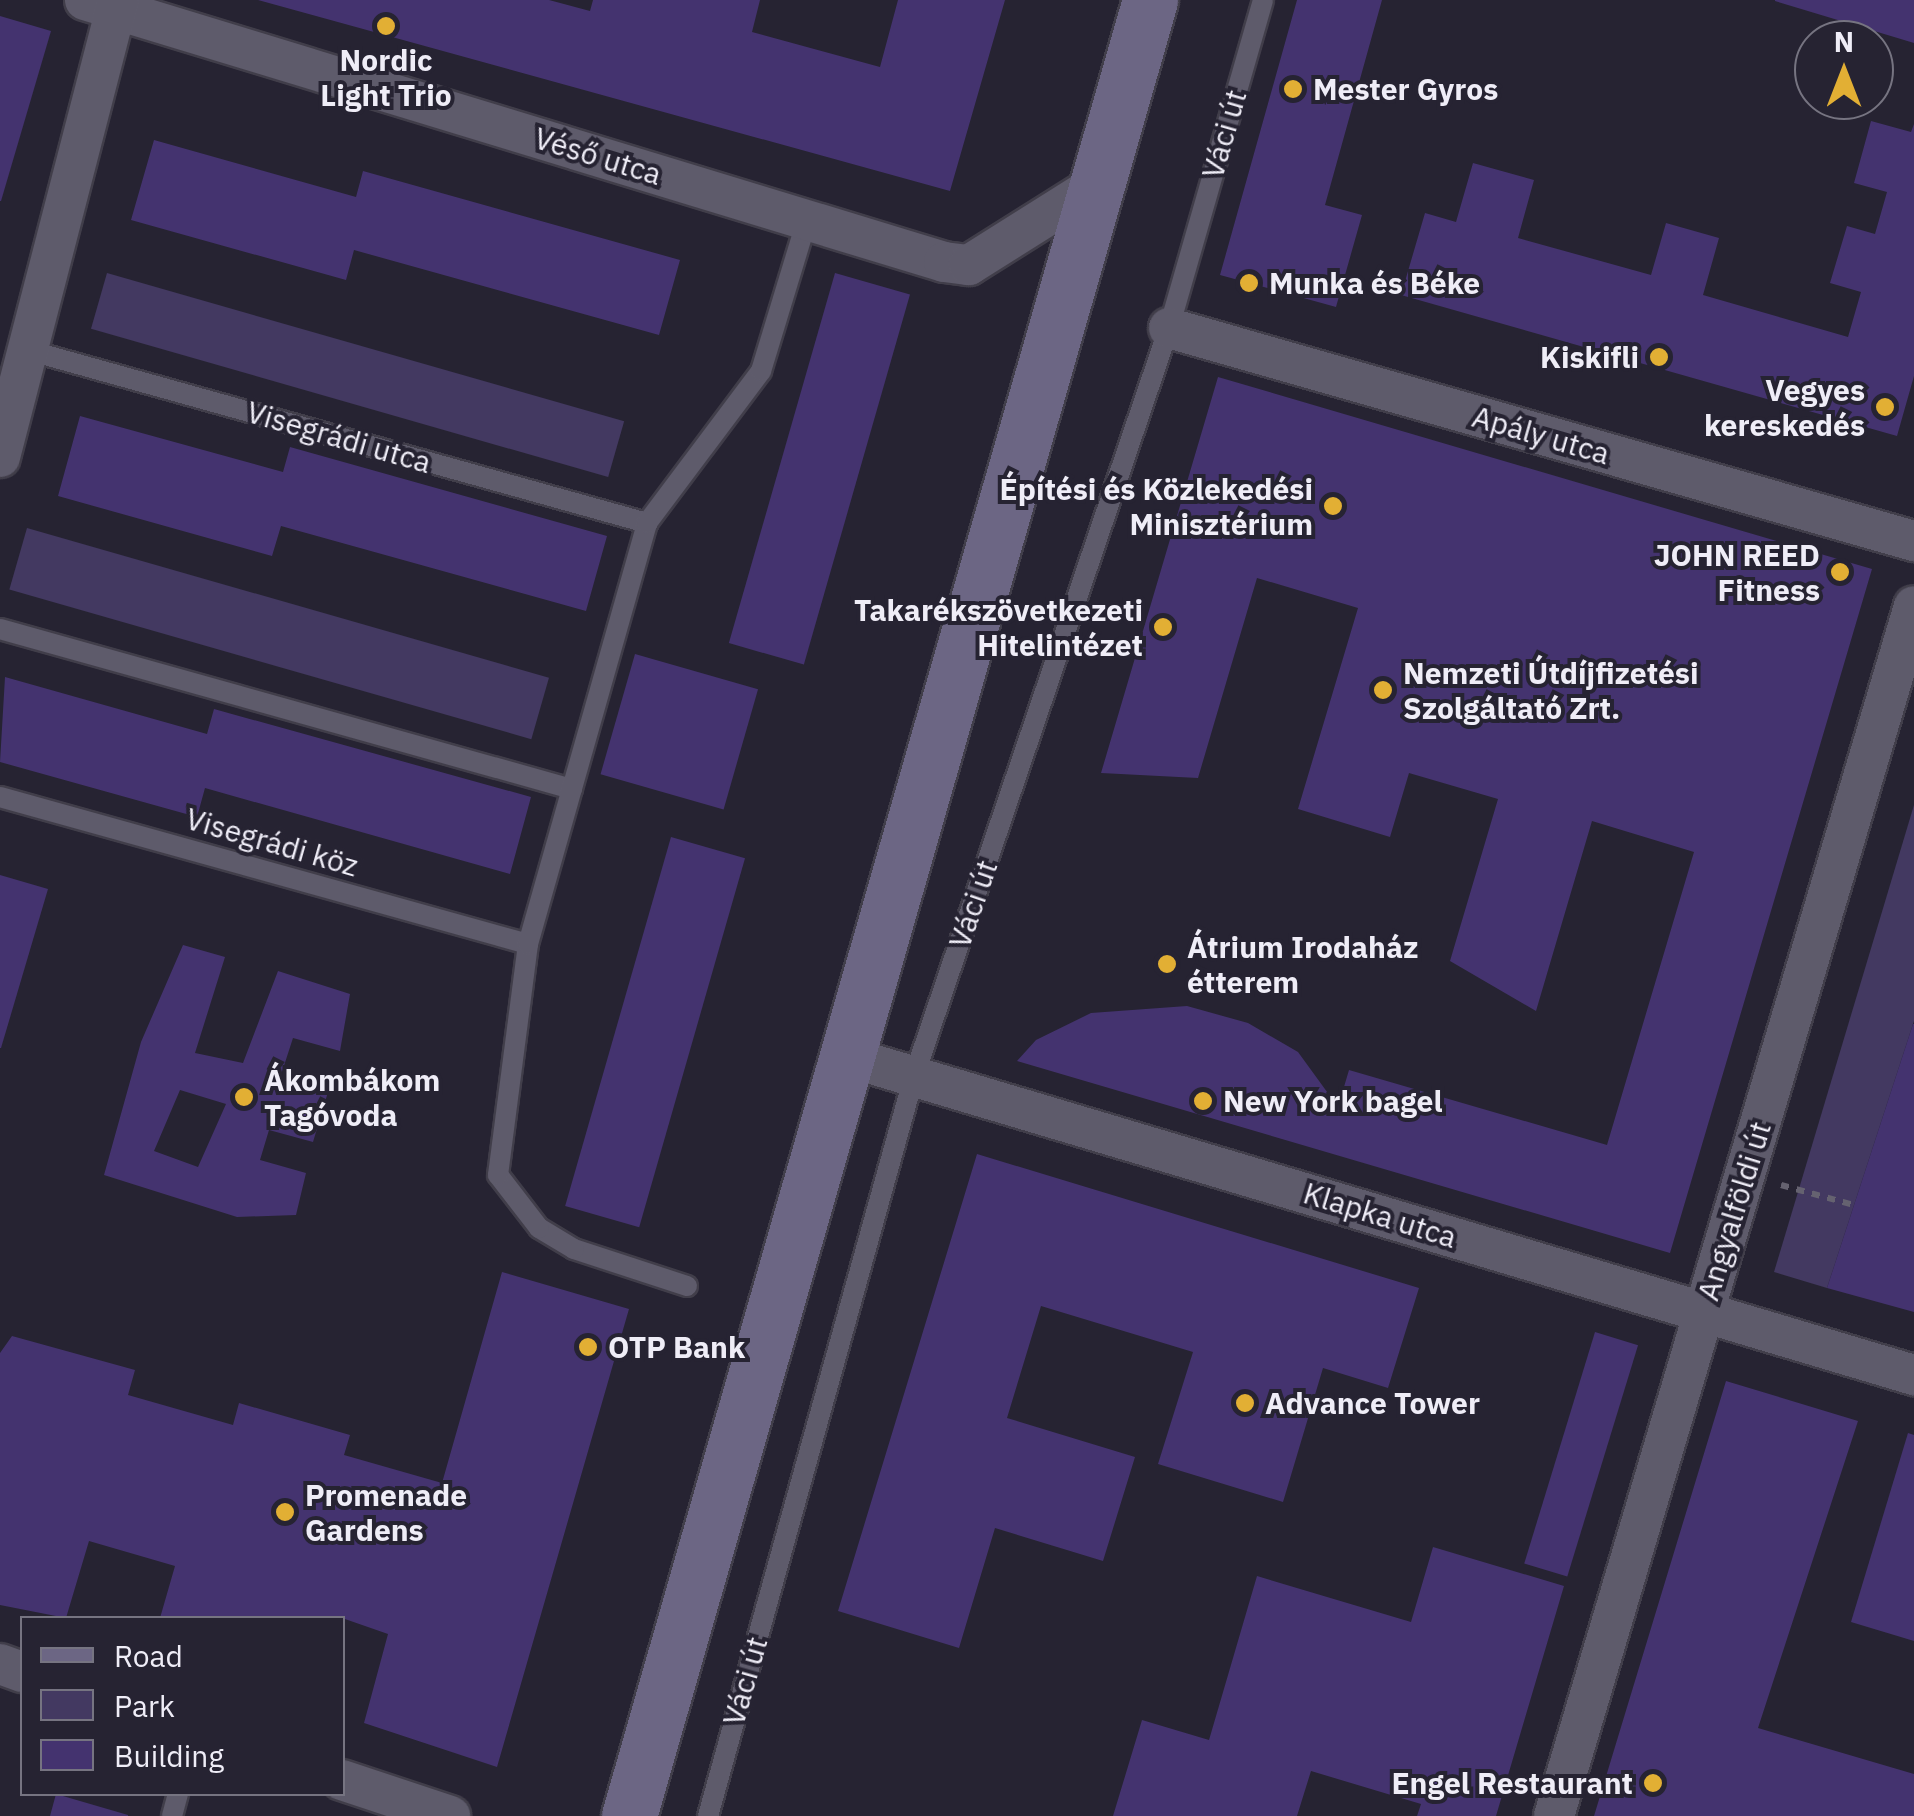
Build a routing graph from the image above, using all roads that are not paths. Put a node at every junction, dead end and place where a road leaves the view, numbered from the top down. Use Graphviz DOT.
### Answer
graph roads {
  1 [pos="1150,0"];
  2 [pos="1263,0"];
  3 [pos="106,3"];
  4 [pos="1096,186"];
  5 [pos="807,220"];
  6 [pos="1169,328"];
  7 [pos="31,351"];
  8 [pos="0,457"];
  9 [pos="646,524"];
  10 [pos="1914,541"];
  11 [pos="1914,606"];
  12 [pos="0,629"];
  13 [pos="572,788"];
  14 [pos="0,797"];
  15 [pos="528,944"];
  16 [pos="845,1056"];
  17 [pos="914,1076"];
  18 [pos="687,1286"];
  19 [pos="1704,1312"];
  20 [pos="1914,1375"];
  21 [pos="345,1782"];
  22 [pos="391,1806"];
  23 [pos="450,1816"];
  24 [pos="629,1816"];
  25 [pos="708,1816"];
  26 [pos="1554,1816"];
  1 -- 4 [label="main road"];
  2 -- 6 [label="lane, Váci út"];
  3 -- 5 [label="street, Véső utca"];
  3 -- 7 [label="street"];
  4 -- 5 [label="street, Véső utca"];
  4 -- 16 [label="main road"];
  5 -- 9 [label="lane"];
  6 -- 10 [label="street, Apály utca"];
  6 -- 17 [label="lane, Váci út"];
  7 -- 8 [label="street"];
  7 -- 9 [label="lane, Visegrádi utca"];
  9 -- 13 [label="lane"];
  11 -- 19 [label="street, Angyalföldi út"];
  12 -- 13 [label="lane"];
  13 -- 15 [label="lane"];
  14 -- 15 [label="lane, Visegrádi köz"];
  15 -- 18 [label="lane"];
  16 -- 17 [label="street, Klapka utca"];
  16 -- 24 [label="main road"];
  17 -- 19 [label="street, Klapka utca"];
  17 -- 25 [label="lane, Váci út"];
  19 -- 20 [label="street, Klapka utca"];
  19 -- 26 [label="street, Angyalföldi út"];
  21 -- 22 [label="street"];
  22 -- 23 [label="street"];
}
